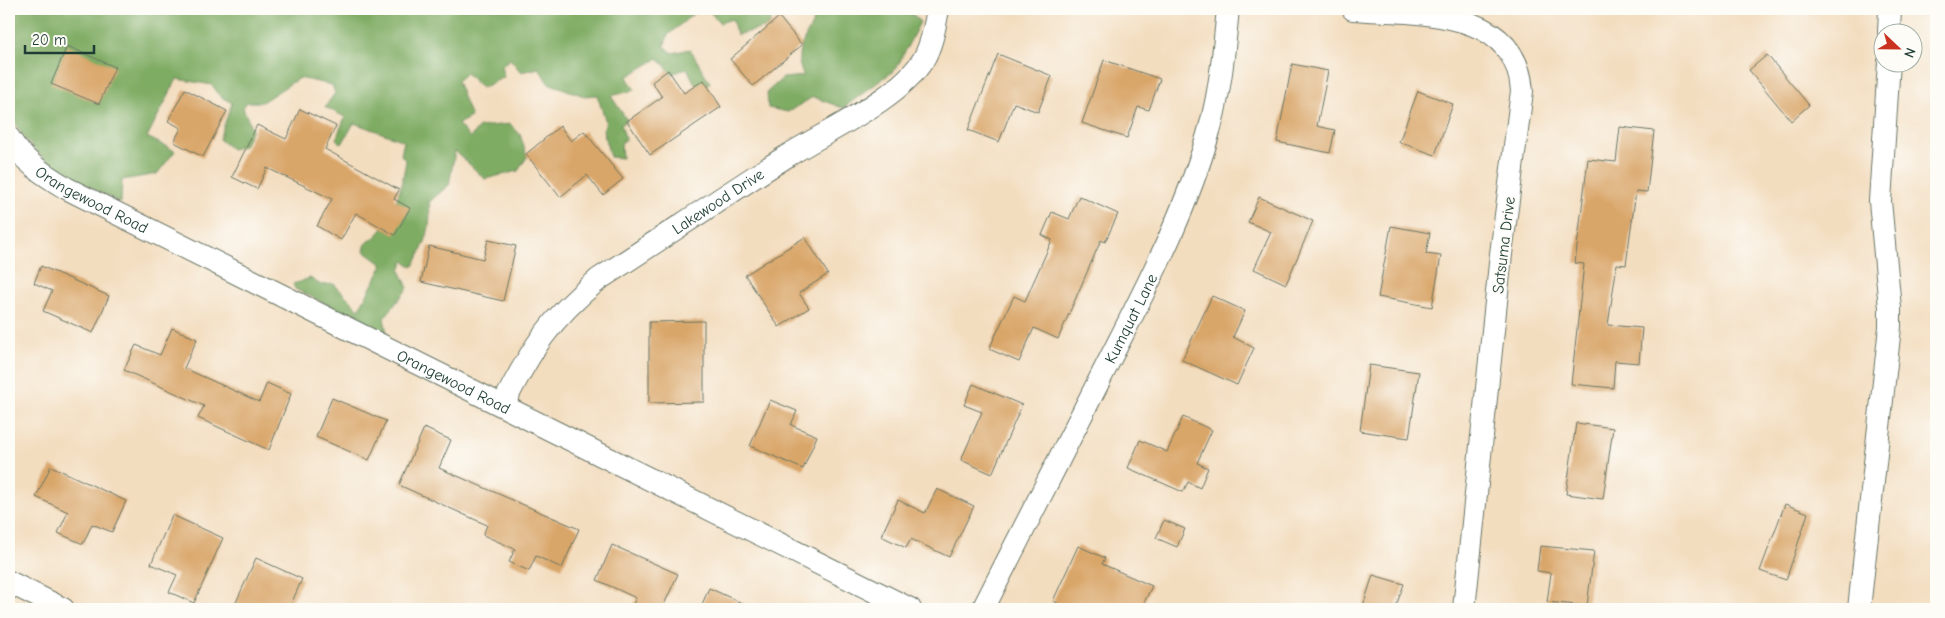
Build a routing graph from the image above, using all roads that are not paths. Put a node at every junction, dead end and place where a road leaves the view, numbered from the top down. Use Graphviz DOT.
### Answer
graph roads {
  1 [pos="938,9"];
  2 [pos="1228,9"];
  3 [pos="1352,9"];
  4 [pos="1890,9"];
  5 [pos="1889,22"];
  6 [pos="1888,72"];
  7 [pos="9,138"];
  8 [pos="503,405"];
  9 [pos="9,582"];
  10 [pos="64,609"];
  11 [pos="910,609"];
  12 [pos="983,609"];
  13 [pos="1464,609"];
  14 [pos="1859,609"];
  1 -- 8 [label="street, Lakewood Drive"];
  2 -- 12 [label="street, Kumquat Lane"];
  3 -- 13 [label="street, Satsuma Drive"];
  4 -- 5 [label="street"];
  6 -- 14 [label="street"];
  7 -- 8 [label="street, Orangewood Road"];
  8 -- 11 [label="street, Orangewood Road"];
  9 -- 10 [label="street"];
}
